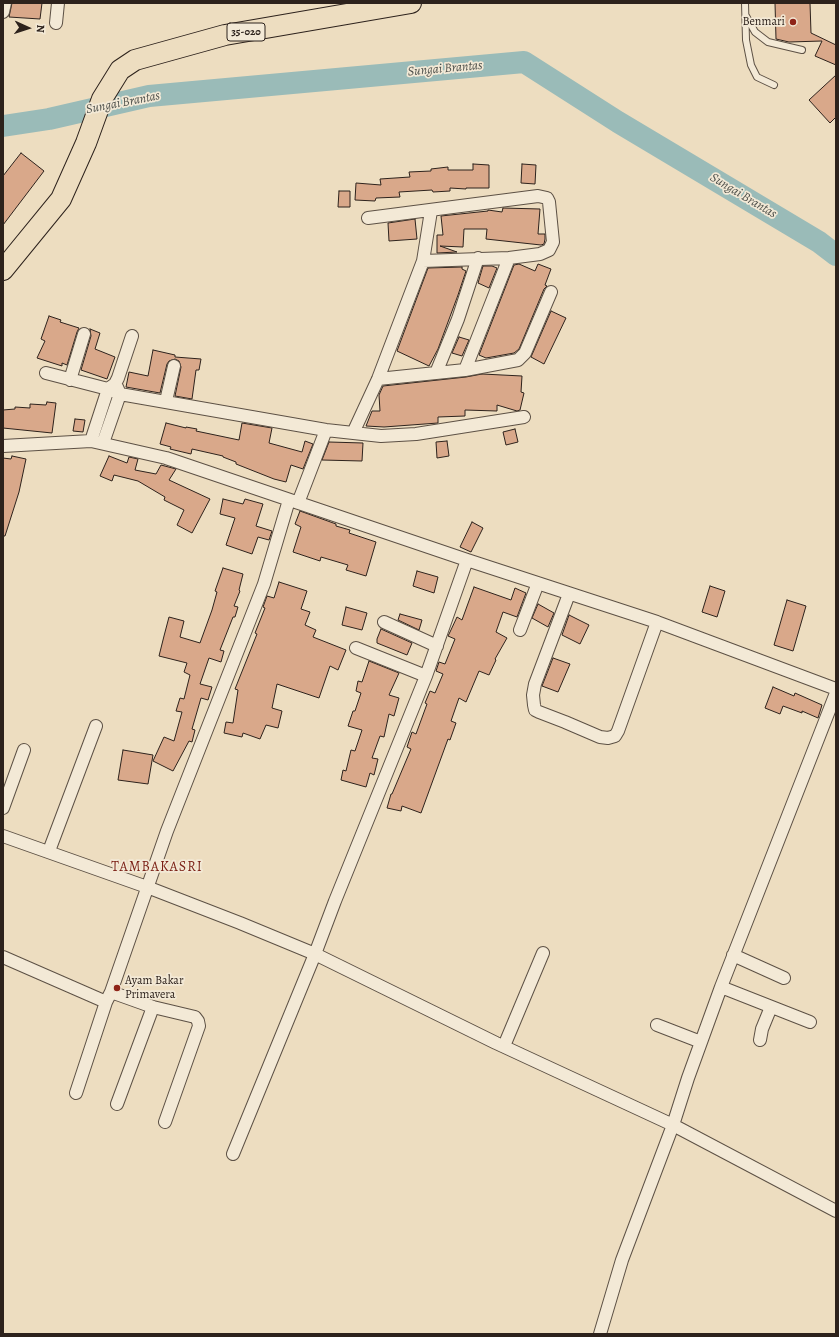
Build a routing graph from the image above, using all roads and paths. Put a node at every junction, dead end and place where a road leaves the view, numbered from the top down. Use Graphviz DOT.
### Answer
graph roads {
  1 [pos="5,3"];
  2 [pos="58,3"];
  3 [pos="411,3"];
  4 [pos="745,3"];
  5 [pos="3,12"];
  6 [pos="746,15"];
  7 [pos="56,23"];
  8 [pos="802,50"];
  9 [pos="774,85"];
  10 [pos="431,211"];
  11 [pos="368,218"];
  12 [pos="478,258"];
  13 [pos="509,258"];
  14 [pos="423,261"];
  15 [pos="3,270"];
  16 [pos="551,292"];
  17 [pos="84,334"];
  18 [pos="132,336"];
  19 [pos="174,366"];
  20 [pos="465,370"];
  21 [pos="46,373"];
  22 [pos="436,373"];
  23 [pos="378,379"];
  24 [pos="70,380"];
  25 [pos="114,389"];
  26 [pos="166,402"];
  27 [pos="524,417"];
  28 [pos="326,430"];
  29 [pos="353,433"];
  30 [pos="97,442"];
  31 [pos="3,446"];
  32 [pos="294,502"];
  33 [pos="467,560"];
  34 [pos="538,583"];
  35 [pos="570,594"];
  36 [pos="384,622"];
  37 [pos="657,622"];
  38 [pos="520,630"];
  39 [pos="437,646"];
  40 [pos="356,648"];
  41 [pos="426,676"];
  42 [pos="836,689"];
  43 [pos="836,693"];
  44 [pos="96,726"];
  45 [pos="24,750"];
  46 [pos="3,808"];
  47 [pos="3,836"];
  48 [pos="49,851"];
  49 [pos="147,888"];
  50 [pos="543,953"];
  51 [pos="315,954"];
  52 [pos="733,955"];
  53 [pos="3,958"];
  54 [pos="784,978"];
  55 [pos="721,987"];
  56 [pos="109,997"];
  57 [pos="152,1007"];
  58 [pos="771,1007"];
  59 [pos="810,1022"];
  60 [pos="657,1025"];
  61 [pos="760,1040"];
  62 [pos="702,1042"];
  63 [pos="504,1046"];
  64 [pos="76,1093"];
  65 [pos="117,1104"];
  66 [pos="165,1122"];
  67 [pos="673,1125"];
  68 [pos="233,1154"];
  69 [pos="836,1211"];
  70 [pos="600,1334"];
  1 -- 5 [label="street"];
  2 -- 7 [label="street"];
  3 -- 15 [label="main road, 35-020"];
  4 -- 6 [label="lane"];
  6 -- 8 [label="lane"];
  6 -- 9 [label="lane"];
  10 -- 11 [label="street"];
  10 -- 13 [label="street"];
  10 -- 14 [label="street"];
  12 -- 13 [label="street"];
  12 -- 14 [label="street"];
  12 -- 22 [label="street"];
  13 -- 20 [label="street"];
  14 -- 23 [label="street"];
  16 -- 20 [label="street"];
  17 -- 24 [label="street"];
  18 -- 25 [label="street"];
  19 -- 26 [label="street"];
  20 -- 22 [label="street"];
  21 -- 24 [label="street"];
  22 -- 23 [label="street"];
  23 -- 29 [label="street"];
  24 -- 25 [label="street"];
  25 -- 26 [label="street"];
  25 -- 30 [label="street"];
  26 -- 28 [label="street"];
  27 -- 29 [label="street"];
  28 -- 29 [label="street"];
  28 -- 32 [label="street"];
  30 -- 31 [label="street"];
  30 -- 32 [label="street"];
  32 -- 33 [label="street"];
  32 -- 49 [label="street"];
  33 -- 34 [label="street"];
  33 -- 39 [label="street"];
  34 -- 35 [label="street"];
  34 -- 38 [label="street"];
  35 -- 37 [label="street"];
  35 -- 37 [label="street"];
  36 -- 39 [label="street"];
  37 -- 42 [label="street"];
  39 -- 41 [label="street"];
  40 -- 41 [label="street"];
  41 -- 51 [label="street"];
  43 -- 52 [label="street"];
  44 -- 48 [label="street"];
  45 -- 46 [label="street"];
  47 -- 48 [label="street"];
  48 -- 49 [label="street"];
  49 -- 51 [label="street"];
  49 -- 56 [label="street"];
  50 -- 63 [label="street"];
  51 -- 63 [label="street"];
  51 -- 68 [label="street"];
  52 -- 54 [label="street"];
  52 -- 55 [label="street"];
  53 -- 56 [label="street"];
  55 -- 58 [label="street"];
  55 -- 62 [label="street"];
  56 -- 57 [label="street"];
  56 -- 64 [label="street"];
  57 -- 65 [label="street"];
  57 -- 66 [label="street"];
  58 -- 59 [label="street"];
  58 -- 61 [label="street"];
  60 -- 62 [label="street"];
  62 -- 67 [label="street"];
  63 -- 67 [label="street"];
  67 -- 69 [label="street"];
  67 -- 70 [label="street"];
}
